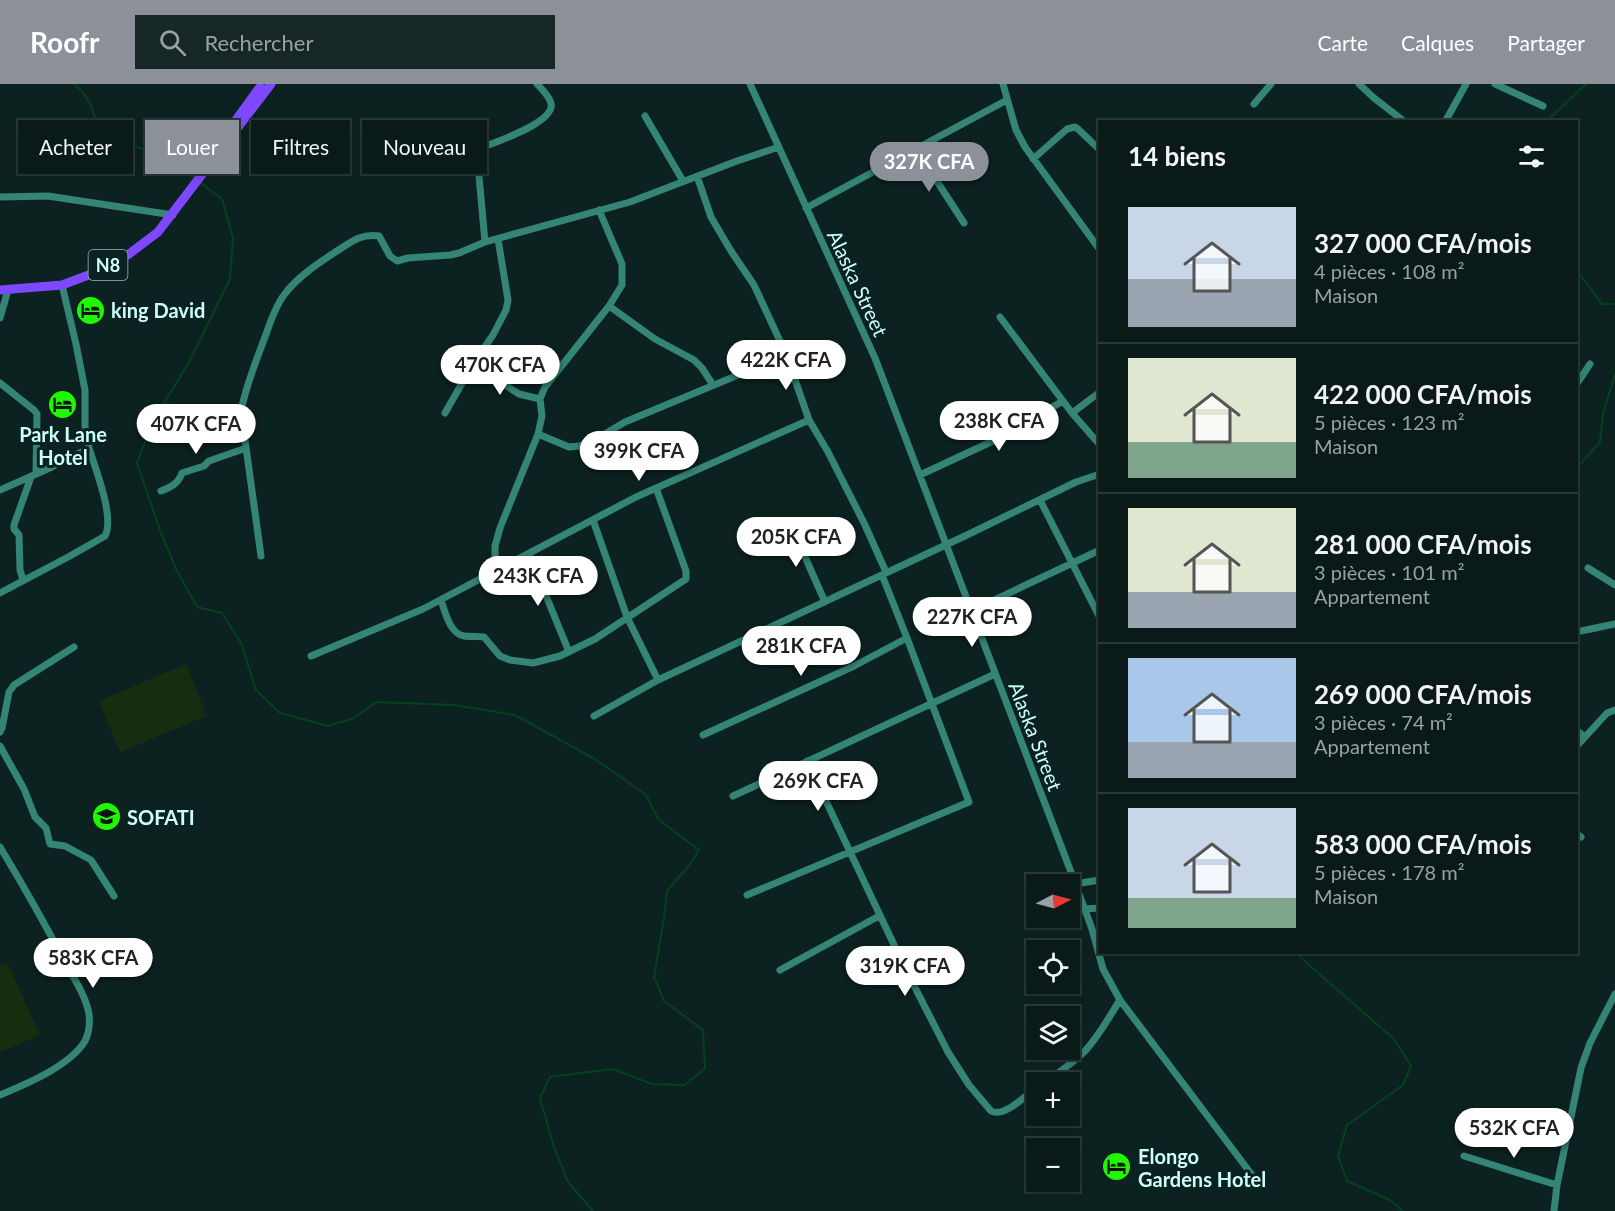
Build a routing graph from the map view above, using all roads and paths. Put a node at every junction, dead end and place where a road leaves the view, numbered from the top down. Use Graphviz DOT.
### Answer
graph roads {
  1 [pos="263,84"];
  2 [pos="271,84"];
  3 [pos="537,84"];
  4 [pos="750,84"];
  5 [pos="1003,84"];
  6 [pos="1271,84"];
  7 [pos="1359,84"];
  8 [pos="1466,84"];
  9 [pos="1494,84"];
  10 [pos="1007,100"];
  11 [pos="1254,104"];
  12 [pos="1543,106"];
  13 [pos="645,116"];
  14 [pos="236,120"];
  15 [pos="1403,120"];
  16 [pos="1445,120"];
  17 [pos="239,128"];
  18 [pos="779,147"];
  19 [pos="1098,148"];
  20 [pos="916,149"];
  21 [pos="1033,159"];
  22 [pos="201,174"];
  23 [pos="697,176"];
  24 [pos="683,181"];
  25 [pos="0,197"];
  26 [pos="806,208"];
  27 [pos="599,210"];
  28 [pos="173,215"];
  29 [pos="964,223"];
  30 [pos="498,239"];
  31 [pos="485,242"];
  32 [pos="1098,247"];
  33 [pos="62,285"];
  34 [pos="4,290"];
  35 [pos="609,306"];
  36 [pos="1000,316"];
  37 [pos="0,318"];
  38 [pos="786,354"];
  39 [pos="473,364"];
  40 [pos="1590,364"];
  41 [pos="0,383"];
  42 [pos="1578,383"];
  43 [pos="713,386"];
  44 [pos="1098,394"];
  45 [pos="540,399"];
  46 [pos="1064,401"];
  47 [pos="445,413"];
  48 [pos="1072,413"];
  49 [pos="809,420"];
  50 [pos="538,434"];
  51 [pos="1098,443"];
  52 [pos="89,448"];
  53 [pos="246,448"];
  54 [pos="33,475"];
  55 [pos="920,475"];
  56 [pos="1098,475"];
  57 [pos="656,488"];
  58 [pos="0,490"];
  59 [pos="161,491"];
  60 [pos="1040,500"];
  61 [pos="593,520"];
  62 [pos="789,523"];
  63 [pos="946,544"];
  64 [pos="1098,551"];
  65 [pos="529,554"];
  66 [pos="261,556"];
  67 [pos="1073,564"];
  68 [pos="1588,568"];
  69 [pos="495,571"];
  70 [pos="884,574"];
  71 [pos="23,580"];
  72 [pos="1615,585"];
  73 [pos="0,592"];
  74 [pos="441,600"];
  75 [pos="825,602"];
  76 [pos="971,611"];
  77 [pos="1098,614"];
  78 [pos="627,617"];
  79 [pos="1615,624"];
  80 [pos="1578,632"];
  81 [pos="908,638"];
  82 [pos="74,647"];
  83 [pos="569,652"];
  84 [pos="311,656"];
  85 [pos="995,674"];
  86 [pos="658,680"];
  87 [pos="931,703"];
  88 [pos="1615,710"];
  89 [pos="594,716"];
  90 [pos="1578,731"];
  91 [pos="0,732"];
  92 [pos="703,735"];
  93 [pos="1586,737"];
  94 [pos="1578,745"];
  95 [pos="0,746"];
  96 [pos="807,761"];
  97 [pos="733,796"];
  98 [pos="0,847"];
  99 [pos="851,852"];
  100 [pos="1071,874"];
  101 [pos="1098,880"];
  102 [pos="1080,883"];
  103 [pos="114,896"];
  104 [pos="747,896"];
  105 [pos="1080,898"];
  106 [pos="1098,908"];
  107 [pos="1084,909"];
  108 [pos="879,916"];
  109 [pos="1098,953"];
  110 [pos="1098,954"];
  111 [pos="780,970"];
  112 [pos="1615,994"];
  113 [pos="1120,1000"];
  114 [pos="1060,1072"];
  115 [pos="0,1095"];
  116 [pos="1026,1095"];
  117 [pos="1464,1156"];
  118 [pos="1252,1175"];
  119 [pos="1557,1185"];
  120 [pos="1554,1211"];
  1 -- 14 [label="highway, N8"];
  2 -- 17 [label="highway, N8"];
  3 -- 31 [label="street"];
  4 -- 18 [label="street, Alaska Street"];
  5 -- 10 [label="street"];
  6 -- 11 [label="street"];
  7 -- 15 [label="street"];
  8 -- 16 [label="street"];
  9 -- 12 [label="street"];
  10 -- 20 [label="street"];
  10 -- 21 [label="street"];
  13 -- 24 [label="street"];
  18 -- 23 [label="street"];
  18 -- 26 [label="street, Alaska Street"];
  19 -- 21 [label="street"];
  20 -- 26 [label="street"];
  20 -- 29 [label="street"];
  21 -- 32 [label="street"];
  22 -- 28 [label="highway, N8"];
  23 -- 24 [label="street"];
  23 -- 38 [label="street"];
  24 -- 27 [label="street"];
  25 -- 28 [label="street"];
  26 -- 55 [label="street, Alaska Street"];
  27 -- 30 [label="street"];
  27 -- 35 [label="street"];
  28 -- 33 [label="highway, N8"];
  30 -- 31 [label="street"];
  30 -- 39 [label="street"];
  31 -- 53 [label="street"];
  33 -- 34 [label="highway, N8"];
  33 -- 52 [label="street"];
  34 -- 37 [label="street"];
  35 -- 43 [label="street"];
  35 -- 45 [label="street"];
  36 -- 46 [label="street"];
  38 -- 43 [label="street"];
  38 -- 49 [label="street"];
  39 -- 45 [label="street"];
  39 -- 47 [label="street"];
  40 -- 42 [label="street"];
  41 -- 54 [label="street"];
  43 -- 50 [label="street"];
  44 -- 48 [label="street"];
  45 -- 50 [label="street"];
  46 -- 48 [label="street"];
  46 -- 55 [label="street"];
  48 -- 51 [label="street"];
  49 -- 57 [label="street"];
  49 -- 70 [label="street"];
  50 -- 69 [label="street"];
  52 -- 54 [label="street"];
  52 -- 71 [label="street"];
  53 -- 59 [label="street"];
  53 -- 66 [label="street"];
  54 -- 58 [label="street"];
  54 -- 71 [label="street"];
  55 -- 63 [label="street, Alaska Street"];
  56 -- 60 [label="street"];
  57 -- 61 [label="street"];
  57 -- 78 [label="street"];
  60 -- 63 [label="street"];
  60 -- 67 [label="street"];
  61 -- 65 [label="street"];
  61 -- 78 [label="street"];
  62 -- 75 [label="street"];
  63 -- 70 [label="street"];
  63 -- 76 [label="street, Alaska Street"];
  64 -- 67 [label="street"];
  65 -- 69 [label="street"];
  65 -- 83 [label="street"];
  67 -- 76 [label="street"];
  67 -- 77 [label="street"];
  68 -- 72 [label="street"];
  69 -- 74 [label="street"];
  70 -- 75 [label="street"];
  70 -- 81 [label="street"];
  71 -- 73 [label="street"];
  74 -- 83 [label="street"];
  74 -- 84 [label="street"];
  75 -- 86 [label="street"];
  76 -- 85 [label="street, Alaska Street"];
  78 -- 83 [label="street"];
  78 -- 86 [label="street"];
  79 -- 80 [label="street"];
  81 -- 87 [label="street"];
  81 -- 92 [label="street"];
  82 -- 91 [label="street"];
  85 -- 87 [label="street"];
  85 -- 100 [label="street, Alaska Street"];
  86 -- 89 [label="street"];
  87 -- 96 [label="street"];
  87 -- 99 [label="street"];
  88 -- 93 [label="street"];
  90 -- 93 [label="street"];
  93 -- 94 [label="street"];
  95 -- 103 [label="street"];
  96 -- 97 [label="street"];
  96 -- 99 [label="street"];
  98 -- 115 [label="street"];
  99 -- 104 [label="street"];
  99 -- 108 [label="street"];
  101 -- 102 [label="street"];
  105 -- 107 [label="street, Alaska Street"];
  106 -- 107 [label="street"];
  107 -- 109 [label="street, Alaska Street"];
  108 -- 111 [label="street"];
  108 -- 116 [label="street"];
  110 -- 113 [label="street, Alaska Street"];
  112 -- 119 [label="street"];
  113 -- 114 [label="street"];
  113 -- 118 [label="street, Alaska Street"];
  117 -- 119 [label="street"];
  119 -- 120 [label="street"];
}
